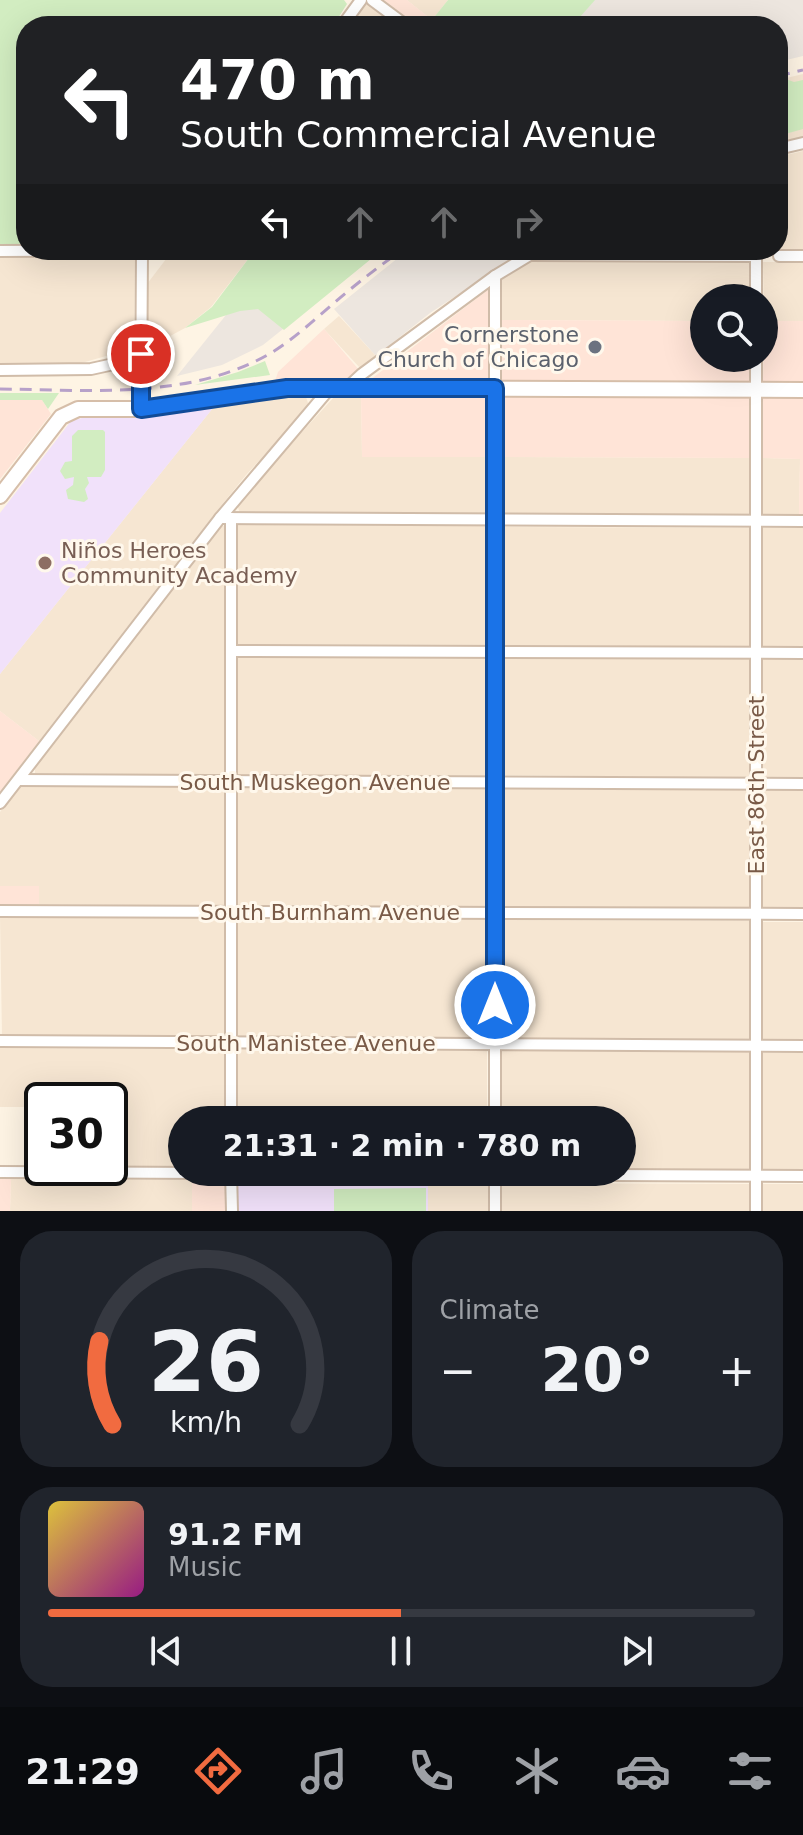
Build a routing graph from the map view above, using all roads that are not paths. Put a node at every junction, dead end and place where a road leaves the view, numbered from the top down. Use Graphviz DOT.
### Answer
graph roads {
  1 [pos="372,0"];
  2 [pos="394,16"];
  3 [pos="142,260"];
  4 [pos="521,260"];
  5 [pos="756,260"];
  6 [pos="495,276"];
  7 [pos="756,284"];
  8 [pos="141,358"];
  9 [pos="0,370"];
  10 [pos="756,372"];
  11 [pos="331,387"];
  12 [pos="348,387"];
  13 [pos="495,388"];
  14 [pos="756,389"];
  15 [pos="803,390"];
  16 [pos="141,409"];
  17 [pos="0,496"];
  18 [pos="226,518"];
  19 [pos="495,519"];
  20 [pos="756,520"];
  21 [pos="803,521"];
  22 [pos="231,651"];
  23 [pos="495,652"];
  24 [pos="756,653"];
  25 [pos="803,653"];
  26 [pos="19,780"];
  27 [pos="231,781"];
  28 [pos="495,783"];
  29 [pos="756,784"];
  30 [pos="803,784"];
  31 [pos="0,803"];
  32 [pos="0,911"];
  33 [pos="231,911"];
  34 [pos="495,913"];
  35 [pos="756,914"];
  36 [pos="803,914"];
  37 [pos="0,1041"];
  38 [pos="231,1043"];
  39 [pos="495,1045"];
  40 [pos="756,1046"];
  41 [pos="803,1046"];
  42 [pos="231,1106"];
  43 [pos="495,1106"];
  44 [pos="0,1172"];
  45 [pos="168,1173"];
  46 [pos="636,1175"];
  47 [pos="756,1176"];
  48 [pos="803,1176"];
  49 [pos="231,1186"];
  50 [pos="495,1186"];
  51 [pos="232,1211"];
  52 [pos="495,1211"];
  53 [pos="756,1211"];
  1 -- 2 [label="street"];
  3 -- 8 [label="street"];
  4 -- 6 [label="street"];
  5 -- 7 [label="street"];
  6 -- 12 [label="street"];
  6 -- 13 [label="street"];
  8 -- 9 [label="street"];
  8 -- 16 [label="street"];
  10 -- 14 [label="street, East 86th Street"];
  11 -- 12 [label="main road"];
  11 -- 16 [label="main road"];
  11 -- 18 [label="street"];
  12 -- 13 [label="main road"];
  13 -- 14 [label="main road"];
  13 -- 19 [label="street"];
  14 -- 15 [label="main road"];
  14 -- 20 [label="street, East 86th Street"];
  16 -- 17 [label="main road"];
  18 -- 19 [label="street"];
  18 -- 22 [label="street"];
  18 -- 26 [label="street"];
  19 -- 20 [label="street"];
  19 -- 23 [label="street"];
  20 -- 21 [label="street"];
  20 -- 24 [label="street, East 86th Street"];
  22 -- 23 [label="street"];
  22 -- 27 [label="street"];
  23 -- 24 [label="street"];
  23 -- 28 [label="street"];
  24 -- 25 [label="street"];
  24 -- 29 [label="street, East 86th Street"];
  26 -- 27 [label="street, South Muskegon Avenue"];
  26 -- 31 [label="street"];
  27 -- 28 [label="street, South Muskegon Avenue"];
  27 -- 33 [label="street"];
  28 -- 29 [label="street, South Muskegon Avenue"];
  28 -- 34 [label="street"];
  29 -- 30 [label="street, South Muskegon Avenue"];
  29 -- 35 [label="street, East 86th Street"];
  32 -- 33 [label="street, South Burnham Avenue"];
  33 -- 34 [label="street, South Burnham Avenue"];
  33 -- 38 [label="street"];
  34 -- 35 [label="street, South Burnham Avenue"];
  34 -- 39 [label="street"];
  35 -- 36 [label="street, South Burnham Avenue"];
  35 -- 40 [label="street, East 86th Street"];
  37 -- 38 [label="street, South Manistee Avenue"];
  38 -- 39 [label="street, South Manistee Avenue"];
  38 -- 42 [label="street"];
  39 -- 40 [label="street, South Manistee Avenue"];
  39 -- 43 [label="street"];
  40 -- 41 [label="street, South Manistee Avenue"];
  40 -- 47 [label="street, East 86th Street"];
  44 -- 45 [label="street"];
  46 -- 47 [label="street"];
  47 -- 48 [label="street"];
  47 -- 53 [label="street, East 86th Street"];
  49 -- 51 [label="street"];
  50 -- 52 [label="street"];
}
